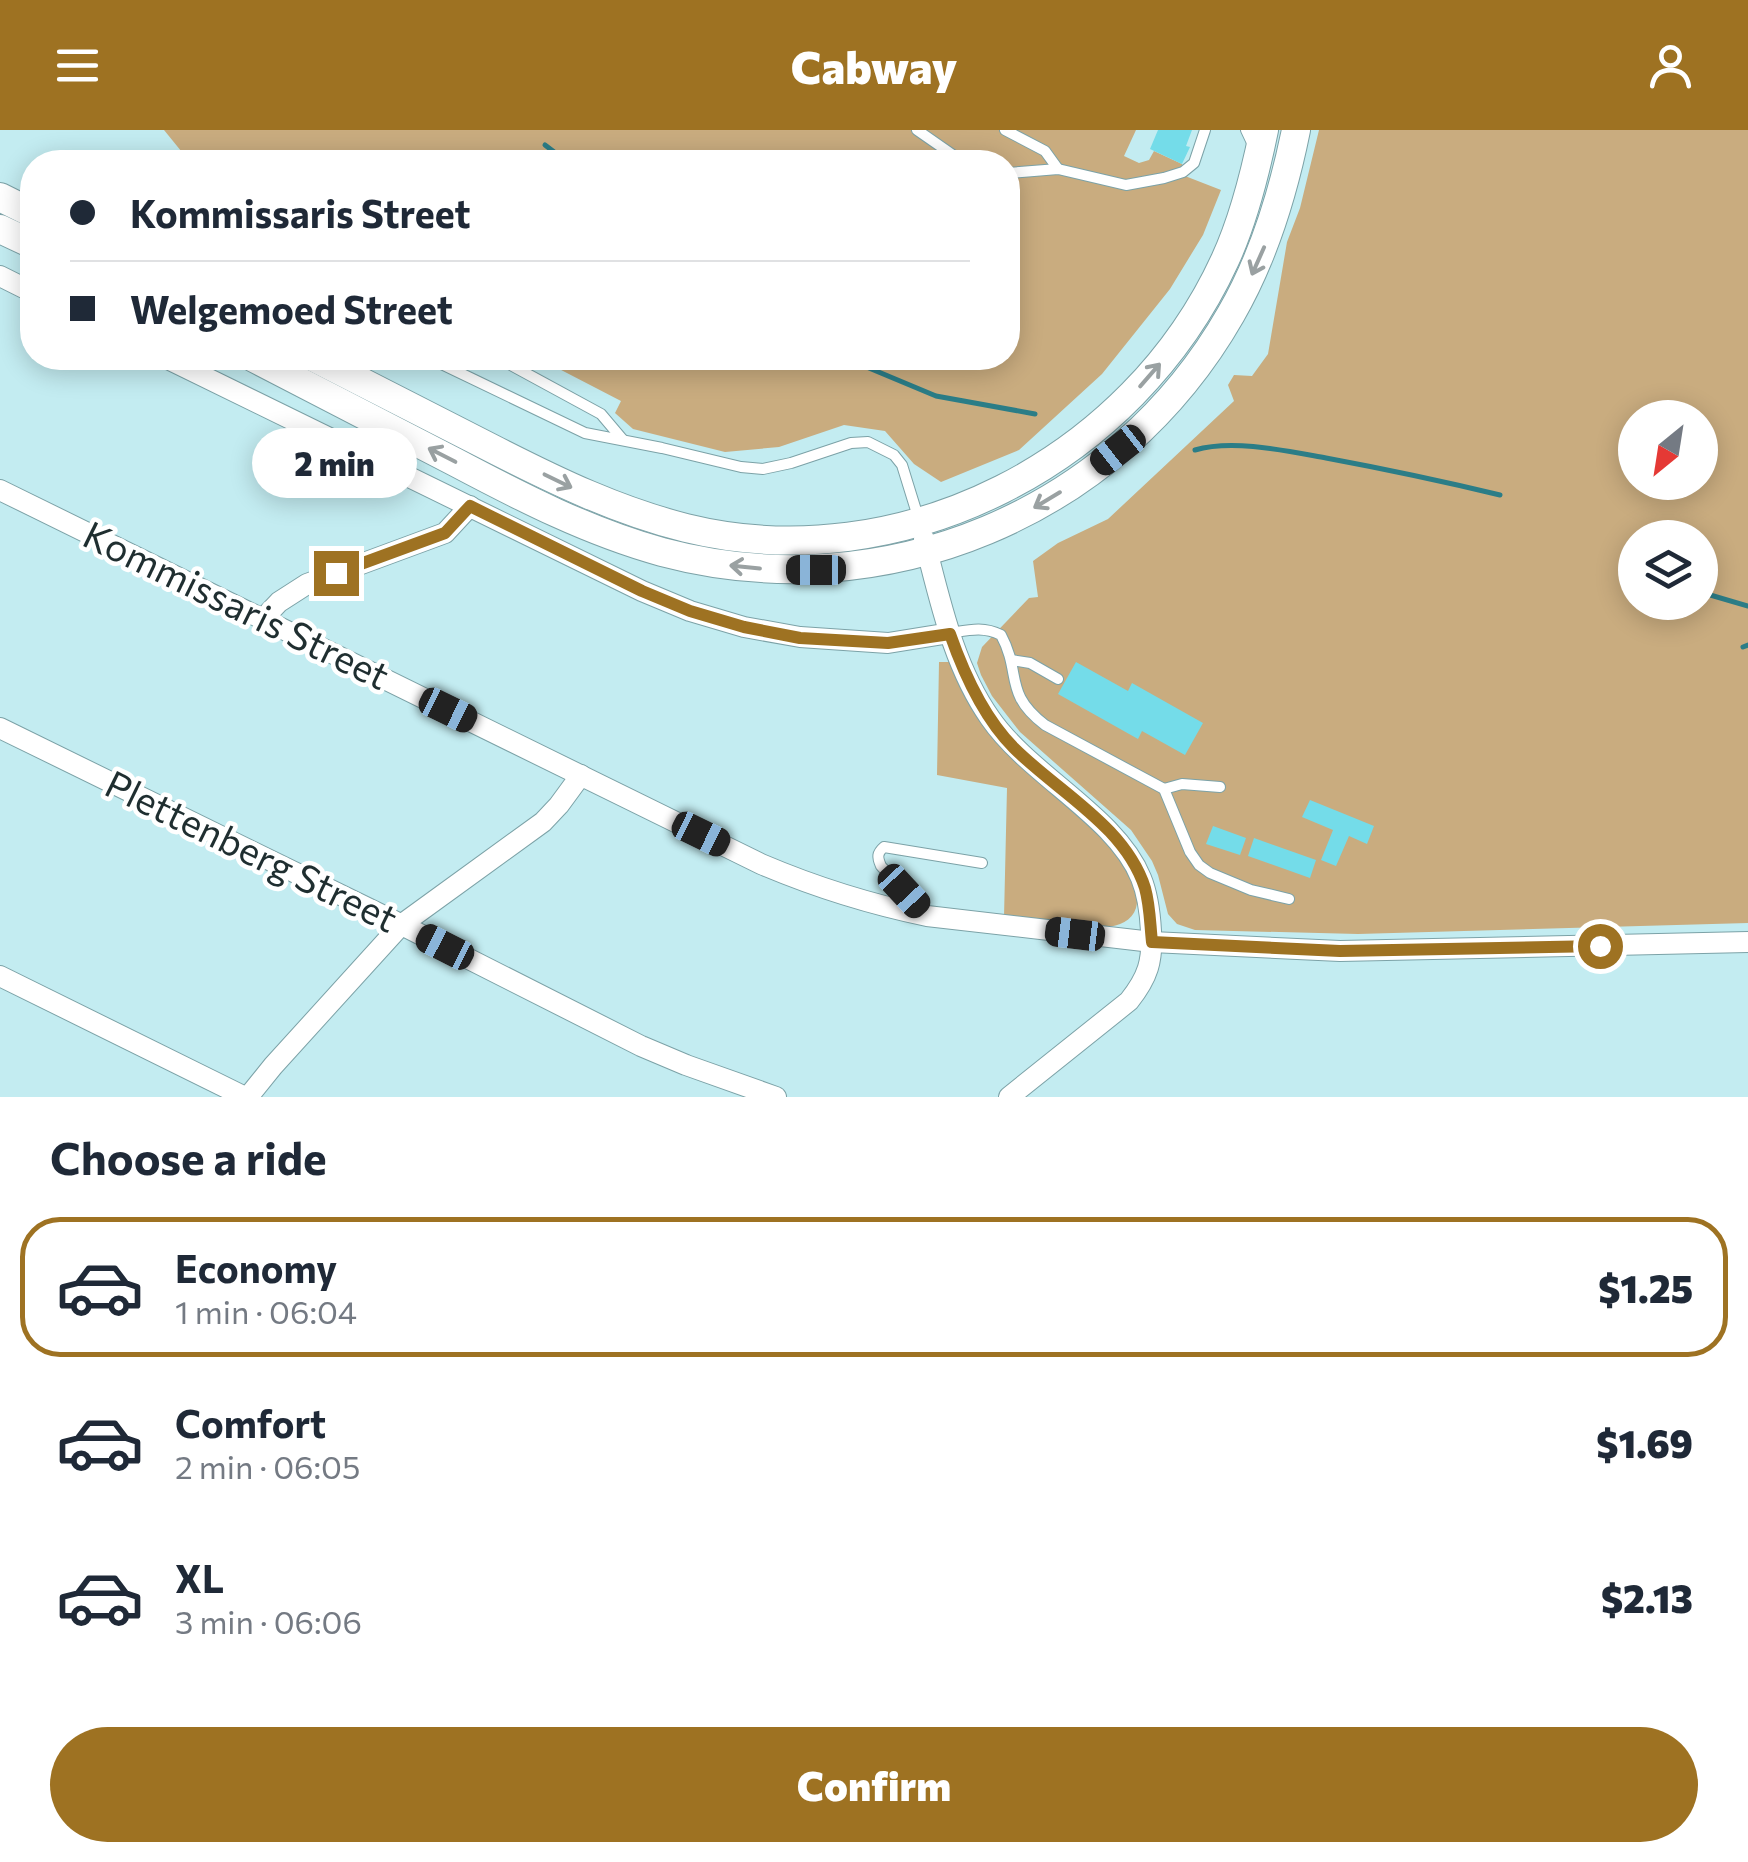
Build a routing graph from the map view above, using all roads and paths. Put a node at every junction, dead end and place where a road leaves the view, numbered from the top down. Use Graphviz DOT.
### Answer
graph roads {
  1 [pos="917,130"];
  2 [pos="1005,130"];
  3 [pos="1205,130"];
  4 [pos="1246,130"];
  5 [pos="1296,130"];
  6 [pos="1261,144"];
  7 [pos="946,150"];
  8 [pos="1058,169"];
  9 [pos="1020,172"];
  10 [pos="191,370"];
  11 [pos="277,370"];
  12 [pos="339,370"];
  13 [pos="453,370"];
  14 [pos="520,370"];
  15 [pos="624,440"];
  16 [pos="0,490"];
  17 [pos="470,506"];
  18 [pos="919,522"];
  19 [pos="927,552"];
  20 [pos="263,619"];
  21 [pos="950,634"];
  22 [pos="1011,660"];
  23 [pos="1058,679"];
  24 [pos="0,728"];
  25 [pos="581,775"];
  26 [pos="1220,787"];
  27 [pos="1164,788"];
  28 [pos="982,863"];
  29 [pos="1289,899"];
  30 [pos="927,916"];
  31 [pos="401,925"];
  32 [pos="1152,942"];
  33 [pos="1748,942"];
  34 [pos="0,976"];
  35 [pos="247,1097"];
  36 [pos="776,1097"];
  37 [pos="1009,1097"];
  1 -- 7 [label="lane"];
  2 -- 8 [label="lane"];
  3 -- 8 [label="lane"];
  4 -- 6 [label="lane"];
  5 -- 19 [label="main road, one-way"];
  18 -- 6 [label="main road, one-way"];
  8 -- 9 [label="lane"];
  10 -- 17 [label="street"];
  19 -- 11 [label="main road, one-way"];
  12 -- 18 [label="main road, one-way"];
  13 -- 15 [label="lane"];
  14 -- 15 [label="lane"];
  15 -- 18 [label="lane"];
  16 -- 20 [label="street, Kommissaris Street"];
  17 -- 20 [label="street"];
  17 -- 21 [label="street"];
  18 -- 19 [label="street"];
  19 -- 21 [label="street"];
  20 -- 25 [label="street, Kommissaris Street"];
  21 -- 22 [label="lane"];
  21 -- 32 [label="street"];
  22 -- 23 [label="lane"];
  22 -- 27 [label="lane"];
  24 -- 31 [label="street, Plettenberg Street"];
  25 -- 30 [label="street, Kommissaris Street"];
  25 -- 31 [label="street"];
  26 -- 27 [label="lane"];
  27 -- 29 [label="lane"];
  28 -- 30 [label="lane"];
  30 -- 32 [label="street, Kommissaris Street"];
  31 -- 35 [label="street"];
  31 -- 36 [label="street, Plettenberg Street"];
  32 -- 33 [label="street, Kommissaris Street"];
  32 -- 37 [label="street"];
  34 -- 35 [label="street"];
}
